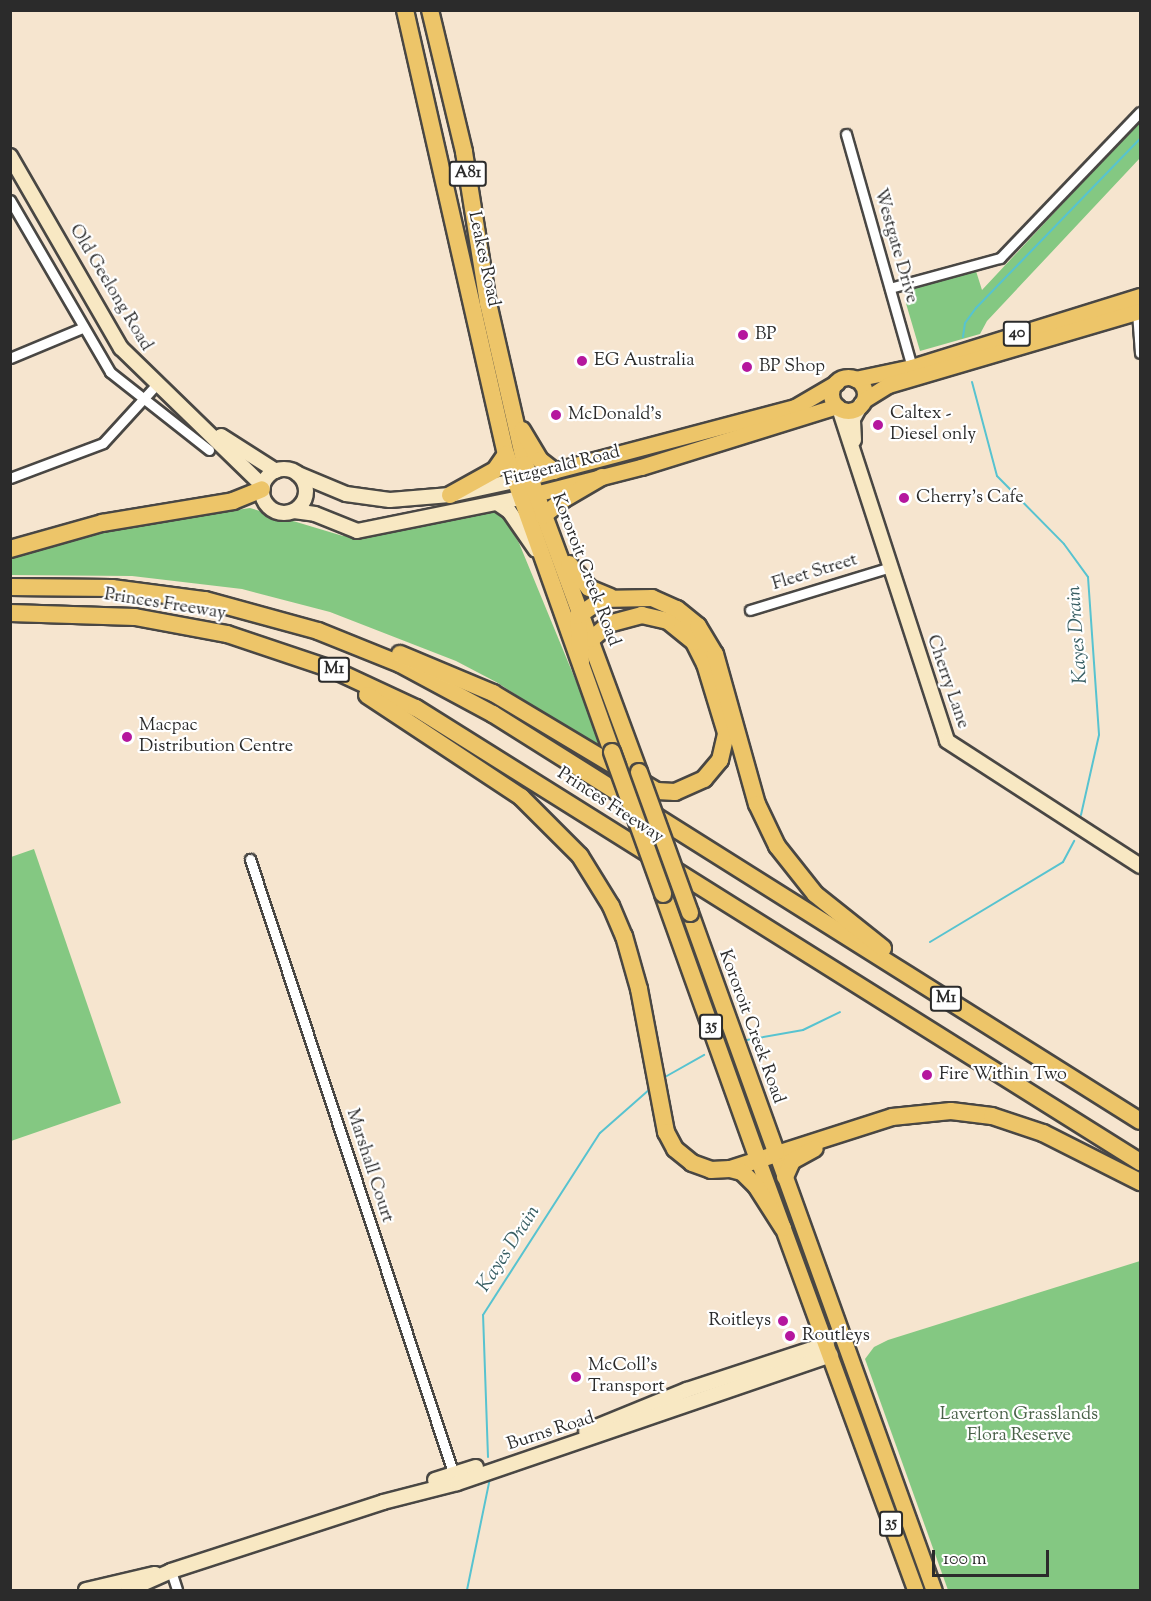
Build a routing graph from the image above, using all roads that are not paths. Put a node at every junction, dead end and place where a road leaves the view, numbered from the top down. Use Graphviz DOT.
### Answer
graph roads {
  1 [pos="405,10"];
  2 [pos="430,10"];
  3 [pos="1140,112"];
  4 [pos="846,134"];
  5 [pos="10,156"];
  6 [pos="10,200"];
  7 [pos="890,288"];
  8 [pos="1140,296"];
  9 [pos="1139,312"];
  10 [pos="82,327"];
  11 [pos="1140,352"];
  12 [pos="10,358"];
  13 [pos="912,367"];
  14 [pos="855,379"];
  15 [pos="836,383"];
  16 [pos="156,385"];
  17 [pos="143,399"];
  18 [pos="863,402"];
  19 [pos="838,407"];
  20 [pos="513,417"];
  21 [pos="199,421"];
  22 [pos="855,448"];
  23 [pos="209,450"];
  24 [pos="506,454"];
  25 [pos="276,471"];
  26 [pos="554,471"];
  27 [pos="298,474"];
  28 [pos="602,477"];
  29 [pos="10,478"];
  30 [pos="522,479"];
  31 [pos="263,487"];
  32 [pos="450,495"];
  33 [pos="528,496"];
  34 [pos="496,503"];
  35 [pos="294,511"];
  36 [pos="543,516"];
  37 [pos="556,546"];
  38 [pos="10,549"];
  39 [pos="541,557"];
  40 [pos="891,567"];
  41 [pos="10,587"];
  42 [pos="610,597"];
  43 [pos="230,605"];
  44 [pos="750,610"];
  45 [pos="581,612"];
  46 [pos="10,613"];
  47 [pos="591,639"];
  48 [pos="269,646"];
  49 [pos="581,662"];
  50 [pos="250,859"];
  51 [pos="1140,866"];
  52 [pos="1140,1120"];
  53 [pos="841,1131"];
  54 [pos="776,1152"];
  55 [pos="758,1160"];
  56 [pos="1140,1162"];
  57 [pos="730,1169"];
  58 [pos="785,1177"];
  59 [pos="1140,1182"];
  60 [pos="783,1228"];
  61 [pos="845,1344"];
  62 [pos="829,1349"];
  63 [pos="455,1478"];
  64 [pos="171,1571"];
  65 [pos="86,1590"];
  66 [pos="128,1590"];
  67 [pos="177,1590"];
  68 [pos="915,1590"];
  69 [pos="934,1590"];
  1 -- 24 [label="highway, Leakes Road / A81"];
  2 -- 20 [label="highway, Leakes Road / A81"];
  3 -- 7 [label="street"];
  4 -- 7 [label="street, Westgate Drive"];
  5 -- 16 [label="street, Old Geelong Road"];
  6 -- 10 [label="street"];
  7 -- 13 [label="street, Westgate Drive"];
  8 -- 13 [label="main road, 40"];
  9 -- 11 [label="street"];
  9 -- 18 [label="main road, 40"];
  10 -- 12 [label="street"];
  10 -- 17 [label="street"];
  13 -- 14 [label="main road, 40"];
  14 -- 15 [label="main road, 40"];
  14 -- 18 [label="main road"];
  15 -- 19 [label="main road"];
  15 -- 26 [label="main road, Fitzgerald Road / 40"];
  16 -- 17 [label="street"];
  16 -- 21 [label="street, Old Geelong Road"];
  17 -- 23 [label="street"];
  17 -- 29 [label="street"];
  18 -- 19 [label="main road, 40"];
  18 -- 22 [label="street, Cherry Lane"];
  19 -- 22 [label="street, Cherry Lane"];
  19 -- 28 [label="main road, Fitzgerald Road / 40"];
  20 -- 26 [label="highway"];
  20 -- 30 [label="highway, Leakes Road / A81"];
  21 -- 25 [label="street, Old Geelong Road"];
  21 -- 31 [label="street, Old Geelong Road"];
  22 -- 40 [label="street, Cherry Lane"];
  24 -- 30 [label="highway, Leakes Road / A81"];
  24 -- 32 [label="highway"];
  25 -- 27 [label="street"];
  25 -- 31 [label="street"];
  26 -- 30 [label="main road, Fitzgerald Road / 40"];
  27 -- 32 [label="street, Fitzgerald Road"];
  27 -- 35 [label="street"];
  28 -- 33 [label="main road, Fitzgerald Road / 40"];
  28 -- 36 [label="highway"];
  30 -- 32 [label="street, Fitzgerald Road"];
  30 -- 33 [label="highway, Kororoit Creek Road"];
  31 -- 35 [label="street"];
  31 -- 38 [label="highway"];
  33 -- 34 [label="street, Fitzgerald Road"];
  33 -- 36 [label="highway, Kororoit Creek Road / 35"];
  33 -- 39 [label="highway, Kororoit Creek Road / 35"];
  34 -- 35 [label="street, Fitzgerald Road"];
  34 -- 39 [label="street"];
  36 -- 37 [label="highway, Kororoit Creek Road / 35"];
  37 -- 42 [label="highway"];
  37 -- 45 [label="highway, Kororoit Creek Road / 35"];
  39 -- 49 [label="highway, Kororoit Creek Road / 35"];
  40 -- 44 [label="street, Fleet Street"];
  40 -- 51 [label="street, Cherry Lane"];
  41 -- 43 [label="highway, Princes Freeway / M1"];
  42 -- 45 [label="highway"];
  42 -- 52 [label="highway"];
  43 -- 47 [label="highway"];
  43 -- 52 [label="highway, Princes Freeway / M1"];
  45 -- 47 [label="highway, Kororoit Creek Road / 35"];
  45 -- 49 [label="highway"];
  46 -- 48 [label="highway, Princes Freeway / M1"];
  47 -- 54 [label="highway, Kororoit Creek Road / 35, bridge"];
  48 -- 56 [label="highway, Princes Freeway / M1"];
  48 -- 57 [label="highway"];
  49 -- 55 [label="highway, Kororoit Creek Road / 35, bridge"];
  50 -- 63 [label="street, Marshall Court"];
  53 -- 54 [label="highway"];
  53 -- 58 [label="highway"];
  53 -- 59 [label="highway"];
  54 -- 55 [label="highway"];
  54 -- 58 [label="main road, Kororoit Creek Road / 35"];
  55 -- 57 [label="highway"];
  55 -- 60 [label="main road, Kororoit Creek Road / 35"];
  57 -- 60 [label="highway"];
  58 -- 61 [label="main road, Kororoit Creek Road / 35"];
  60 -- 62 [label="main road, Kororoit Creek Road / 35"];
  61 -- 62 [label="main road"];
  61 -- 69 [label="main road, Kororoit Creek Road / 35"];
  62 -- 63 [label="street, Burns Road"];
  62 -- 68 [label="main road, Kororoit Creek Road / 35"];
  63 -- 64 [label="street, Burns Road"];
  64 -- 65 [label="street, Burns Road"];
  64 -- 66 [label="street, Burns Road"];
  64 -- 67 [label="street"];
}
